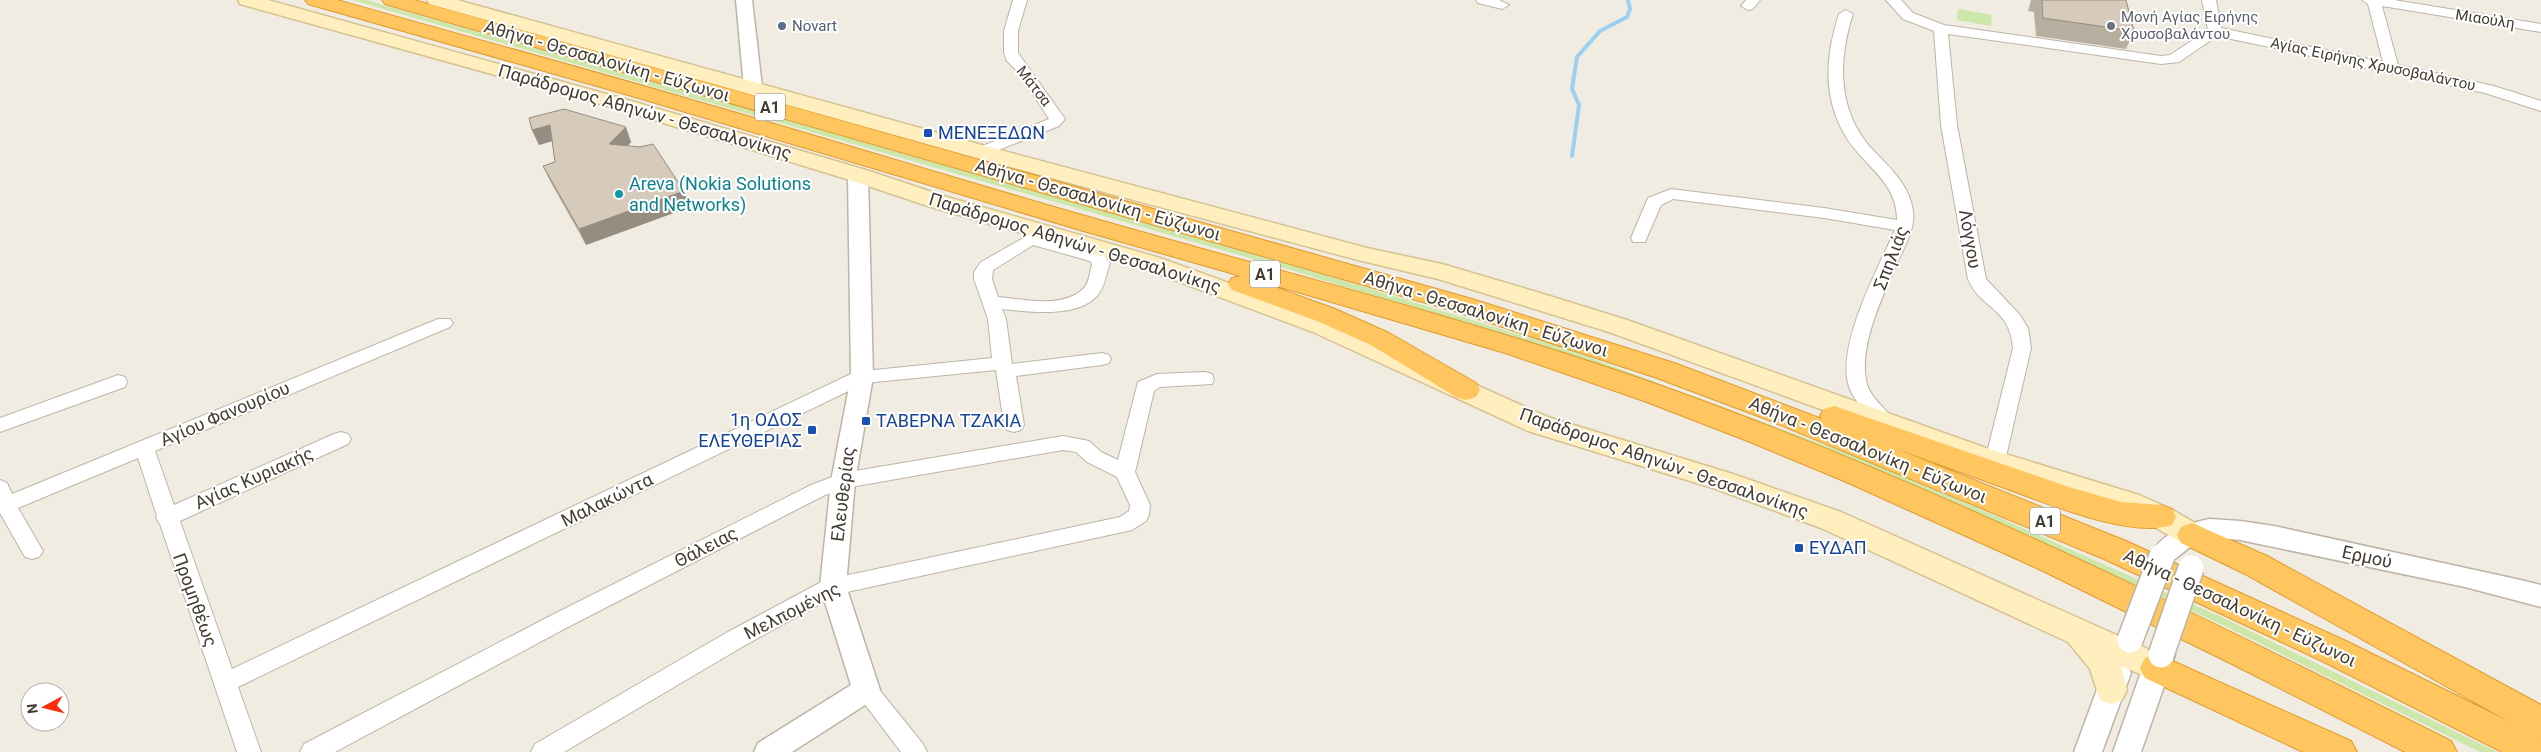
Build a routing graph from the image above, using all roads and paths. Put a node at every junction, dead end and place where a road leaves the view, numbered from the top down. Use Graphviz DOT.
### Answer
graph roads {
  1 [pos="247,0"];
  2 [pos="298,0"];
  3 [pos="392,0"];
  4 [pos="436,0"];
  5 [pos="744,0"];
  6 [pos="1020,0"];
  7 [pos="1483,0"];
  8 [pos="1892,0"];
  9 [pos="2209,0"];
  10 [pos="2372,0"];
  11 [pos="324,3"];
  12 [pos="1502,5"];
  13 [pos="1846,14"];
  14 [pos="2541,28"];
  15 [pos="1941,29"];
  16 [pos="2215,31"];
  17 [pos="2391,67"];
  18 [pos="753,88"];
  19 [pos="2541,106"];
  20 [pos="980,152"];
  21 [pos="858,175"];
  22 [pos="1086,224"];
  23 [pos="1905,227"];
  24 [pos="1037,235"];
  25 [pos="1638,238"];
  26 [pos="990,302"];
  27 [pos="444,323"];
  28 [pos="1538,330"];
  29 [pos="1102,359"];
  30 [pos="1004,367"];
  31 [pos="862,377"];
  32 [pos="1205,379"];
  33 [pos="118,382"];
  34 [pos="1466,390"];
  35 [pos="1886,423"];
  36 [pos="0,424"];
  37 [pos="1014,425"];
  38 [pos="341,439"];
  39 [pos="144,448"];
  40 [pos="1995,461"];
  41 [pos="1125,472"];
  42 [pos="843,481"];
  43 [pos="3,496"];
  44 [pos="2161,517"];
  45 [pos="166,518"];
  46 [pos="2192,534"];
  47 [pos="32,551"];
  48 [pos="833,586"];
  49 [pos="2541,596"];
  50 [pos="2073,632"];
  51 [pos="2128,647"];
  52 [pos="2159,661"];
  53 [pos="225,683"];
  54 [pos="866,690"];
  55 [pos="2111,690"];
  56 [pos="2541,722"];
  57 [pos="249,752"];
  58 [pos="312,752"];
  59 [pos="543,752"];
  60 [pos="768,752"];
  61 [pos="915,752"];
  62 [pos="2088,752"];
  63 [pos="2127,752"];
  64 [pos="2339,752"];
  65 [pos="2439,752"];
  66 [pos="2536,752"];
  1 -- 21 [label="main road, Παράδρομος Αθηνών - Θεσσαλονίκης"];
  2 -- 11 [label="highway, Αθήνα - Θεσσαλονίκη - Εύζωνοι"];
  3 -- 28 [label="highway, Αθήνα - Θεσσαλονίκη - Εύζωνοι / Α1"];
  4 -- 18 [label="main road"];
  5 -- 18 [label="street"];
  6 -- 20 [label="street, Μάτσα"];
  7 -- 12 [label="street"];
  8 -- 15 [label="street"];
  9 -- 16 [label="street"];
  10 -- 14 [label="street, Μιαούλη"];
  10 -- 17 [label="street"];
  11 -- 22 [label="highway, Αθήνα - Θεσσαλονίκη - Εύζωνοι / Α1"];
  13 -- 23 [label="street, Σπηλιάς"];
  15 -- 16 [label="street"];
  15 -- 40 [label="street, Λόγγου"];
  16 -- 17 [label="street, Αγίας Ειρήνης Χρυσοβαλάντου"];
  17 -- 19 [label="street, Αγίας Ειρήνης Χρυσοβαλάντου"];
  18 -- 20 [label="main road"];
  20 -- 35 [label="main road"];
  21 -- 24 [label="main road, Παράδρομος Αθηνών - Θεσσαλονίκης"];
  21 -- 31 [label="street, Ελευθερίας"];
  22 -- 34 [label="highway"];
  22 -- 65 [label="highway, Αθήνα - Θεσσαλονίκη - Εύζωνοι / Α1"];
  23 -- 25 [label="street"];
  23 -- 35 [label="street, Σπηλιάς"];
  24 -- 26 [label="street"];
  24 -- 26 [label="street"];
  24 -- 34 [label="main road, Παράδρομος Αθηνών - Θεσσαλονίκης"];
  26 -- 30 [label="street"];
  27 -- 39 [label="street, Αγίου Φανουρίου"];
  28 -- 44 [label="highway"];
  28 -- 66 [label="highway, Αθήνα - Θεσσαλονίκη - Εύζωνοι / Α1"];
  29 -- 30 [label="street"];
  30 -- 31 [label="street, Μαλακώντα"];
  30 -- 37 [label="street"];
  31 -- 42 [label="street, Ελευθερίας"];
  31 -- 53 [label="street, Μαλακώντα"];
  32 -- 41 [label="street"];
  33 -- 36 [label="street"];
  34 -- 50 [label="main road, Παράδρομος Αθηνών - Θεσσαλονίκης"];
  35 -- 40 [label="main road"];
  38 -- 45 [label="street, Αγίας Κυριακής"];
  39 -- 43 [label="street, Αγίου Φανουρίου"];
  39 -- 45 [label="street, Προμηθέως"];
  40 -- 44 [label="main road"];
  41 -- 42 [label="street, Θάλειας"];
  41 -- 48 [label="street, Μελπομένης"];
  42 -- 48 [label="street, Ελευθερίας"];
  42 -- 58 [label="street, Θάλειας"];
  43 -- 47 [label="street"];
  44 -- 46 [label="main road"];
  45 -- 53 [label="street, Προμηθέως"];
  46 -- 49 [label="street, Ερμού"];
  46 -- 51 [label="street, bridge"];
  46 -- 52 [label="street, bridge"];
  46 -- 56 [label="highway"];
  48 -- 54 [label="street, Ελευθερίας"];
  48 -- 59 [label="street, Μελπομένης"];
  50 -- 51 [label="main road, Παράδρομος Αθηνών - Θεσσαλονίκης"];
  50 -- 55 [label="main road"];
  51 -- 52 [label="main road, Παράδρομος Αθηνών - Θεσσαλονίκης"];
  51 -- 55 [label="street"];
  52 -- 63 [label="street"];
  52 -- 64 [label="highway"];
  53 -- 57 [label="street, Προμηθέως"];
  54 -- 60 [label="street"];
  54 -- 61 [label="street"];
  55 -- 62 [label="street"];
}
